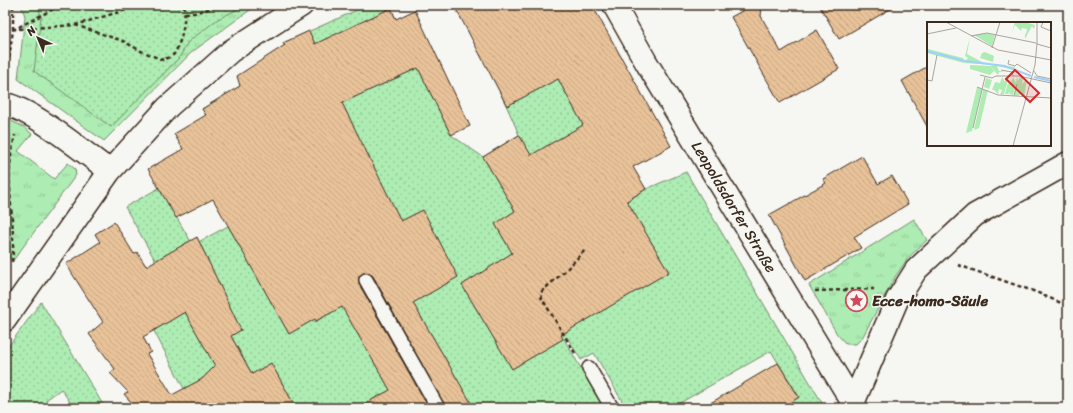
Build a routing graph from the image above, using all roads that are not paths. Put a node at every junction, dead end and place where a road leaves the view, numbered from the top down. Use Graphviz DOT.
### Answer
graph roads {
  1 [pos="302,5"];
  2 [pos="614,5"];
  3 [pos="5,104"];
  4 [pos="1068,164"];
  5 [pos="110,172"];
  6 [pos="366,280"];
  7 [pos="5,320"];
  8 [pos="589,368"];
  9 [pos="854,407"];
  10 [pos="438,408"];
  11 [pos="612,408"];
  1 -- 5 [label="street"];
  2 -- 9 [label="street, Leopoldsdorfer Straße"];
  3 -- 5 [label="street"];
  4 -- 9 [label="street"];
  5 -- 7 [label="street"];
  6 -- 10 [label="lane"];
  8 -- 11 [label="lane"];
}
